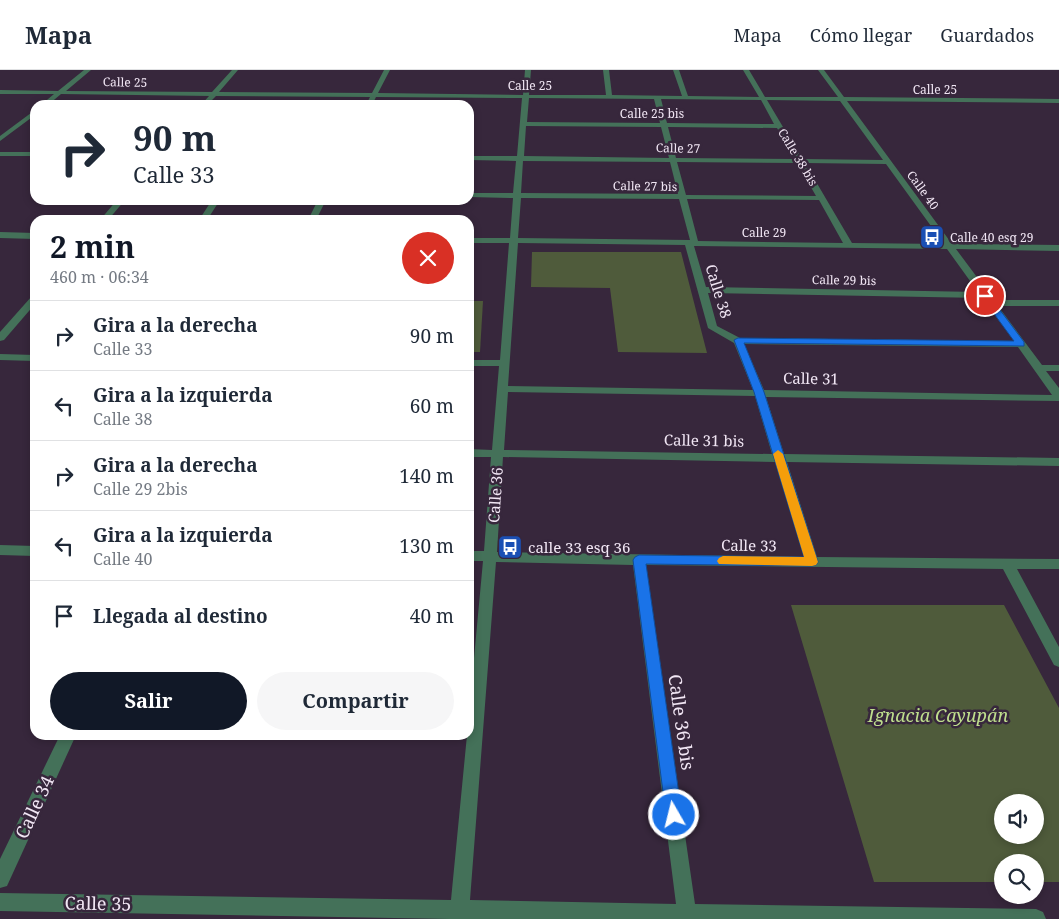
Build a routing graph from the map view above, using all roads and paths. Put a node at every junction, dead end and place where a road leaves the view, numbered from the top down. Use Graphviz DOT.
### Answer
graph roads {
  1 [pos="88,70"];
  2 [pos="235,70"];
  3 [pos="387,70"];
  4 [pos="528,70"];
  5 [pos="606,70"];
  6 [pos="676,70"];
  7 [pos="746,70"];
  8 [pos="821,70"];
  9 [pos="0,92"];
  10 [pos="61,92"];
  11 [pos="214,94"];
  12 [pos="374,95"];
  13 [pos="448,96"];
  14 [pos="526,96"];
  15 [pos="610,97"];
  16 [pos="656,98"];
  17 [pos="686,98"];
  18 [pos="763,98"];
  19 [pos="842,99"];
  20 [pos="51,100"];
  21 [pos="209,100"];
  22 [pos="372,100"];
  23 [pos="447,100"];
  24 [pos="1059,101"];
  25 [pos="30,116"];
  26 [pos="524,124"];
  27 [pos="664,124"];
  28 [pos="780,126"];
  29 [pos="0,139"];
  30 [pos="0,154"];
  31 [pos="30,154"];
  32 [pos="474,158"];
  33 [pos="520,158"];
  34 [pos="672,160"];
  35 [pos="800,162"];
  36 [pos="888,162"];
  37 [pos="474,195"];
  38 [pos="517,196"];
  39 [pos="683,198"];
  40 [pos="822,198"];
  41 [pos="117,205"];
  42 [pos="108,215"];
  43 [pos="0,235"];
  44 [pos="30,236"];
  45 [pos="474,240"];
  46 [pos="514,241"];
  47 [pos="692,244"];
  48 [pos="849,245"];
  49 [pos="950,247"];
  50 [pos="1059,248"];
  51 [pos="702,290"];
  52 [pos="988,299"];
  53 [pos="1059,303"];
  54 [pos="30,304"];
  55 [pos="0,338"];
  56 [pos="738,340"];
  57 [pos="1021,344"];
  58 [pos="0,358"];
  59 [pos="30,358"];
  60 [pos="474,363"];
  61 [pos="504,363"];
  62 [pos="1038,368"];
  63 [pos="1059,368"];
  64 [pos="503,389"];
  65 [pos="759,392"];
  66 [pos="1059,397"];
  67 [pos="474,453"];
  68 [pos="498,453"];
  69 [pos="779,458"];
  70 [pos="1059,462"];
  71 [pos="0,550"];
  72 [pos="30,551"];
  73 [pos="474,556"];
  74 [pos="490,556"];
  75 [pos="639,560"];
  76 [pos="812,562"];
  77 [pos="1007,563"];
  78 [pos="1059,564"];
  79 [pos="1059,661"];
  80 [pos="474,696"];
  81 [pos="66,740"];
  82 [pos="471,740"];
  83 [pos="0,879"];
  84 [pos="0,902"];
  85 [pos="460,914"];
  86 [pos="688,916"];
  87 [pos="1036,919"];
  1 -- 10 [label="street"];
  2 -- 11 [label="street"];
  3 -- 12 [label="street"];
  4 -- 14 [label="street, Calle 36"];
  5 -- 15 [label="street"];
  6 -- 17 [label="street"];
  7 -- 18 [label="street, Calle 38 bis"];
  8 -- 19 [label="street, Calle 40"];
  9 -- 10 [label="street, Calle 25"];
  10 -- 11 [label="street, Calle 25"];
  10 -- 20 [label="street"];
  11 -- 12 [label="street, Calle 25"];
  11 -- 21 [label="street"];
  12 -- 13 [label="street, Calle 25"];
  12 -- 22 [label="street"];
  13 -- 14 [label="street, Calle 25"];
  13 -- 23 [label="street"];
  14 -- 15 [label="street, Calle 25"];
  14 -- 26 [label="street, Calle 36"];
  15 -- 16 [label="street, Calle 25"];
  16 -- 17 [label="street, Calle 25"];
  16 -- 27 [label="street, Calle 38"];
  17 -- 18 [label="street, Calle 25"];
  18 -- 19 [label="street, Calle 25"];
  18 -- 28 [label="street, Calle 38 bis"];
  19 -- 24 [label="street, Calle 25"];
  19 -- 36 [label="street, Calle 40"];
  25 -- 29 [label="street"];
  26 -- 27 [label="street, Calle 25 bis"];
  26 -- 33 [label="street, Calle 36"];
  27 -- 28 [label="street, Calle 25 bis"];
  27 -- 34 [label="street, Calle 38"];
  28 -- 35 [label="street, Calle 38 bis"];
  30 -- 31 [label="street"];
  32 -- 33 [label="street, Calle 27"];
  33 -- 34 [label="street, Calle 27"];
  33 -- 38 [label="street, Calle 36"];
  34 -- 35 [label="street, Calle 27"];
  34 -- 39 [label="street, Calle 38"];
  35 -- 36 [label="street, Calle 27"];
  35 -- 40 [label="street, Calle 38 bis"];
  36 -- 49 [label="street, Calle 40"];
  37 -- 38 [label="street, Calle 27 bis"];
  38 -- 39 [label="street, Calle 27 bis"];
  38 -- 46 [label="street, Calle 36"];
  39 -- 40 [label="street, Calle 27 bis"];
  39 -- 47 [label="street, Calle 38"];
  40 -- 48 [label="street, Calle 38 bis"];
  41 -- 42 [label="street"];
  43 -- 44 [label="street"];
  45 -- 46 [label="street, Calle 29"];
  46 -- 47 [label="street, Calle 29"];
  46 -- 61 [label="street, Calle 36"];
  47 -- 48 [label="street, Calle 29"];
  47 -- 51 [label="street, Calle 38"];
  48 -- 49 [label="street, Calle 29"];
  49 -- 50 [label="street, Calle 29"];
  49 -- 52 [label="street, Calle 40"];
  51 -- 52 [label="street, Calle 29 bis"];
  51 -- 56 [label="street, Calle 38"];
  52 -- 53 [label="street, Calle 29 bis"];
  52 -- 57 [label="street, Calle 40"];
  54 -- 55 [label="street"];
  56 -- 57 [label="street"];
  56 -- 65 [label="street"];
  57 -- 62 [label="street, Calle 40"];
  58 -- 59 [label="street"];
  60 -- 61 [label="street"];
  61 -- 64 [label="street, Calle 36"];
  62 -- 63 [label="street"];
  62 -- 66 [label="street, Calle 40"];
  64 -- 65 [label="street, Calle 31"];
  64 -- 68 [label="street, Calle 36"];
  65 -- 66 [label="street, Calle 31"];
  65 -- 69 [label="street"];
  67 -- 68 [label="street, Calle 31 bis"];
  68 -- 69 [label="street, Calle 31 bis"];
  68 -- 74 [label="street, Calle 36"];
  69 -- 70 [label="street, Calle 31 bis"];
  69 -- 76 [label="street"];
  71 -- 72 [label="street"];
  73 -- 74 [label="street, Calle 33"];
  74 -- 75 [label="street, Calle 33"];
  74 -- 80 [label="street, Calle 36"];
  75 -- 76 [label="street, Calle 33"];
  75 -- 86 [label="street, Calle 36 bis"];
  76 -- 77 [label="street, Calle 33"];
  77 -- 78 [label="street, Calle 33"];
  77 -- 79 [label="street"];
  81 -- 83 [label="street, Calle 34"];
  82 -- 85 [label="street, Calle 36"];
  84 -- 85 [label="street, Calle 35"];
  85 -- 86 [label="street, Calle 35"];
  86 -- 87 [label="street, Calle 35"];
}
